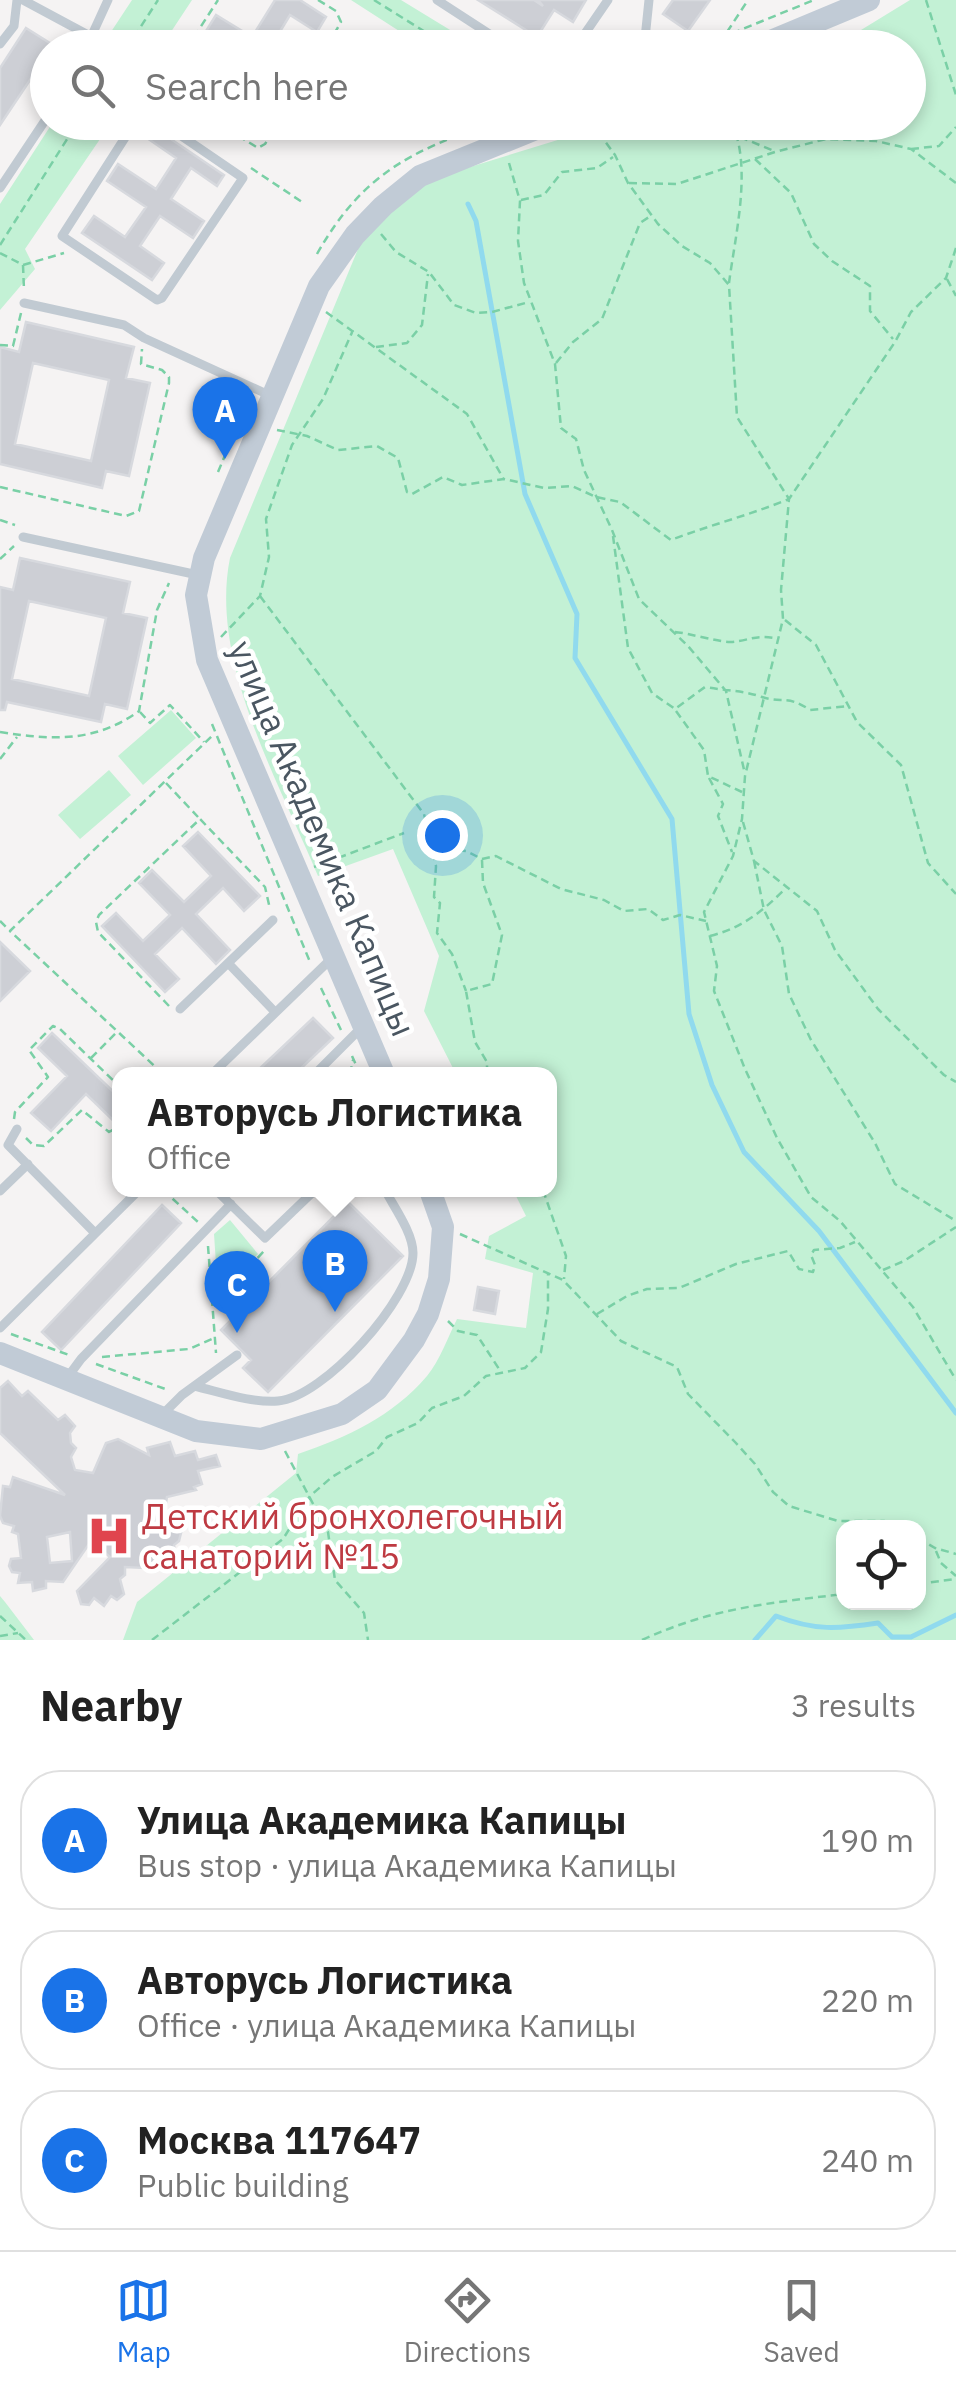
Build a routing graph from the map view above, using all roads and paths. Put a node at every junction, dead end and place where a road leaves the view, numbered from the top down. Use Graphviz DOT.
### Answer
graph roads {
  1 [pos="20,0"];
  2 [pos="108,0"];
  3 [pos="158,0"];
  4 [pos="218,0"];
  5 [pos="318,0"];
  6 [pos="374,0"];
  7 [pos="437,0"];
  8 [pos="461,0"];
  9 [pos="608,0"];
  10 [pos="649,0"];
  11 [pos="748,0"];
  12 [pos="814,0"];
  13 [pos="869,0"];
  14 [pos="926,0"];
  15 [pos="454,10"];
  16 [pos="78,30"];
  17 [pos="93,30"];
  18 [pos="138,30"];
  19 [pos="199,30"];
  20 [pos="337,30"];
  21 [pos="422,30"];
  22 [pos="484,30"];
  23 [pos="587,30"];
  24 [pos="646,30"];
  25 [pos="729,30"];
  26 [pos="735,30"];
  27 [pos="797,30"];
  28 [pos="0,44"];
  29 [pos="956,95"];
  30 [pos="956,127"];
  31 [pos="32,140"];
  32 [pos="66,140"];
  33 [pos="123,140"];
  34 [pos="187,140"];
  35 [pos="245,140"];
  36 [pos="267,140"];
  37 [pos="444,140"];
  38 [pos="509,140"];
  39 [pos="603,140"];
  40 [pos="739,140"];
  41 [pos="748,140"];
  42 [pos="822,140"];
  43 [pos="851,140"];
  44 [pos="911,150"];
  45 [pos="776,152"];
  46 [pos="506,153"];
  47 [pos="615,156"];
  48 [pos="754,158"];
  49 [pos="742,163"];
  50 [pos="628,183"];
  51 [pos="956,183"];
  52 [pos="0,188"];
  53 [pos="520,201"];
  54 [pos="652,215"];
  55 [pos="377,228"];
  56 [pos="0,244"];
  57 [pos="956,248"];
  58 [pos="78,249"];
  59 [pos="0,253"];
  60 [pos="23,265"];
  61 [pos="310,266"];
  62 [pos="428,272"];
  63 [pos="946,278"];
  64 [pos="729,285"];
  65 [pos="956,296"];
  66 [pos="531,302"];
  67 [pos="24,303"];
  68 [pos="322,309"];
  69 [pos="353,330"];
  70 [pos="144,338"];
  71 [pos="895,342"];
  72 [pos="0,345"];
  73 [pos="376,347"];
  74 [pos="555,364"];
  75 [pos="262,392"];
  76 [pos="270,429"];
  77 [pos="300,434"];
  78 [pos="504,479"];
  79 [pos="213,486"];
  80 [pos="0,487"];
  81 [pos="596,497"];
  82 [pos="789,499"];
  83 [pos="0,520"];
  84 [pos="14,523"];
  85 [pos="612,530"];
  86 [pos="23,537"];
  87 [pos="0,559"];
  88 [pos="174,570"];
  89 [pos="200,575"];
  90 [pos="260,596"];
  91 [pos="783,620"];
  92 [pos="673,632"];
  93 [pos="778,639"];
  94 [pos="218,641"];
  95 [pos="726,691"];
  96 [pos="764,698"];
  97 [pos="848,706"];
  98 [pos="675,709"];
  99 [pos="139,711"];
  100 [pos="209,714"];
  101 [pos="0,732"];
  102 [pos="215,733"];
  103 [pos="19,735"];
  104 [pos="205,743"];
  105 [pos="0,760"];
  106 [pos="708,776"];
  107 [pos="745,776"];
  108 [pos="165,782"];
  109 [pos="744,793"];
  110 [pos="200,819"];
  111 [pos="742,819"];
  112 [pos="404,832"];
  113 [pos="431,848"];
  114 [pos="734,856"];
  115 [pos="482,859"];
  116 [pos="754,862"];
  117 [pos="308,870"];
  118 [pos="787,888"];
  119 [pos="956,894"];
  120 [pos="764,910"];
  121 [pos="273,920"];
  122 [pos="706,920"];
  123 [pos="0,922"];
  124 [pos="10,931"];
  125 [pos="708,937"];
  126 [pos="228,963"];
  127 [pos="323,966"];
  128 [pos="466,991"];
  129 [pos="180,1009"];
  130 [pos="276,1012"];
  131 [pos="117,1032"];
  132 [pos="355,1034"];
  133 [pos="91,1058"];
  134 [pos="354,1058"];
  135 [pos="155,1067"];
  136 [pos="219,1067"];
  137 [pos="322,1067"];
  138 [pos="352,1067"];
  139 [pos="357,1067"];
  140 [pos="379,1067"];
  141 [pos="487,1067"];
  142 [pos="112,1079"];
  143 [pos="956,1082"];
  144 [pos="17,1129"];
  145 [pos="112,1130"];
  146 [pos="28,1164"];
  147 [pos="0,1190"];
  148 [pos="132,1197"];
  149 [pos="170,1197"];
  150 [pos="224,1197"];
  151 [pos="308,1197"];
  152 [pos="388,1197"];
  153 [pos="433,1197"];
  154 [pos="545,1197"];
  155 [pos="231,1204"];
  156 [pos="956,1221"];
  157 [pos="956,1227"];
  158 [pos="207,1229"];
  159 [pos="454,1232"];
  160 [pos="95,1233"];
  161 [pos="264,1238"];
  162 [pos="857,1241"];
  163 [pos="882,1270"];
  164 [pos="548,1273"];
  165 [pos="411,1274"];
  166 [pos="438,1279"];
  167 [pos="564,1280"];
  168 [pos="212,1305"];
  169 [pos="440,1313"];
  170 [pos="598,1314"];
  171 [pos="0,1328"];
  172 [pos="215,1338"];
  173 [pos="0,1353"];
  174 [pos="237,1355"];
  175 [pos="81,1359"];
  176 [pos="217,1369"];
  177 [pos="502,1373"];
  178 [pos="65,1380"];
  179 [pos="956,1380"];
  180 [pos="194,1386"];
  181 [pos="160,1417"];
  182 [pos="282,1445"];
  183 [pos="310,1496"];
  184 [pos="836,1520"];
  185 [pos="926,1543"];
  186 [pos="935,1548"];
  187 [pos="956,1554"];
  188 [pos="956,1577"];
  189 [pos="926,1583"];
  190 [pos="836,1595"];
  191 [pos="0,1616"];
  192 [pos="20,1633"];
  193 [pos="0,1636"];
  194 [pos="26,1640"];
  195 [pos="152,1640"];
  196 [pos="368,1640"];
  197 [pos="642,1640"];
  1 -- 16 [label="lane"];
  1 -- 28 [label="lane"];
  2 -- 17 [label="lane"];
  3 -- 18 [label="path"];
  4 -- 19 [label="path"];
  5 -- 20 [label="path"];
  6 -- 21 [label="path"];
  7 -- 15 [label="lane"];
  8 -- 15 [label="lane"];
  9 -- 23 [label="lane"];
  10 -- 24 [label="lane"];
  11 -- 25 [label="path"];
  12 -- 26 [label="path"];
  13 -- 27 [label="street"];
  14 -- 29 [label="path"];
  15 -- 22 [label="lane"];
  30 -- 44 [label="path"];
  31 -- 52 [label="lane"];
  32 -- 56 [label="path"];
  33 -- 58 [label="lane"];
  34 -- 58 [label="lane"];
  35 -- 36 [label="path"];
  37 -- 61 [label="path"];
  38 -- 75 [label="street, улица Академика Капицы"];
  39 -- 47 [label="path"];
  40 -- 49 [label="path"];
  41 -- 45 [label="path"];
  42 -- 45 [label="path"];
  43 -- 44 [label="path"];
  44 -- 51 [label="path"];
  45 -- 48 [label="path"];
  46 -- 53 [label="path"];
  47 -- 50 [label="path"];
  47 -- 53 [label="path"];
  48 -- 49 [label="path"];
  48 -- 71 [label="path"];
  49 -- 50 [label="path"];
  49 -- 64 [label="path"];
  50 -- 54 [label="path"];
  53 -- 66 [label="path"];
  54 -- 64 [label="path"];
  54 -- 74 [label="path"];
  55 -- 62 [label="path"];
  57 -- 63 [label="path"];
  58 -- 60 [label="path"];
  59 -- 60 [label="path"];
  60 -- 67 [label="path"];
  62 -- 66 [label="path"];
  62 -- 73 [label="path"];
  63 -- 65 [label="path"];
  63 -- 71 [label="path"];
  64 -- 82 [label="path"];
  66 -- 74 [label="path"];
  67 -- 70 [label="lane"];
  67 -- 72 [label="path"];
  68 -- 69 [label="path"];
  69 -- 73 [label="path"];
  69 -- 77 [label="path"];
  70 -- 75 [label="lane"];
  70 -- 80 [label="path"];
  71 -- 82 [label="path"];
  73 -- 78 [label="path"];
  74 -- 81 [label="path"];
  75 -- 79 [label="path"];
  75 -- 89 [label="street, улица Академика Капицы"];
  76 -- 77 [label="path"];
  77 -- 78 [label="path"];
  77 -- 90 [label="path"];
  78 -- 81 [label="path"];
  81 -- 82 [label="path"];
  81 -- 85 [label="path"];
  82 -- 91 [label="path"];
  83 -- 84 [label="path"];
  85 -- 92 [label="path"];
  85 -- 98 [label="path"];
  86 -- 87 [label="path"];
  86 -- 88 [label="lane"];
  88 -- 89 [label="lane"];
  88 -- 99 [label="path"];
  89 -- 127 [label="street, улица Академика Капицы"];
  90 -- 94 [label="path"];
  90 -- 113 [label="path"];
  91 -- 93 [label="path"];
  91 -- 97 [label="path"];
  92 -- 93 [label="path"];
  92 -- 95 [label="path"];
  93 -- 96 [label="path"];
  95 -- 96 [label="path"];
  95 -- 98 [label="path"];
  95 -- 107 [label="path"];
  96 -- 97 [label="path"];
  96 -- 107 [label="path"];
  97 -- 119 [label="path"];
  98 -- 106 [label="path"];
  99 -- 103 [label="path"];
  99 -- 104 [label="path"];
  100 -- 102 [label="path"];
  101 -- 103 [label="path"];
  102 -- 104 [label="path"];
  102 -- 127 [label="path"];
  103 -- 105 [label="path"];
  104 -- 108 [label="path"];
  106 -- 109 [label="path"];
  106 -- 114 [label="path"];
  107 -- 109 [label="path"];
  108 -- 110 [label="path"];
  108 -- 124 [label="path"];
  109 -- 111 [label="path"];
  110 -- 121 [label="path"];
  110 -- 129 [label="path"];
  111 -- 114 [label="path"];
  111 -- 116 [label="path"];
  112 -- 117 [label="path"];
  113 -- 115 [label="path"];
  113 -- 128 [label="path"];
  114 -- 122 [label="path"];
  115 -- 122 [label="path"];
  115 -- 128 [label="path"];
  116 -- 118 [label="path"];
  116 -- 120 [label="path"];
  118 -- 120 [label="path"];
  118 -- 143 [label="path"];
  120 -- 125 [label="path"];
  120 -- 156 [label="path"];
  121 -- 126 [label="lane"];
  122 -- 125 [label="path"];
  123 -- 124 [label="path"];
  124 -- 131 [label="path"];
  125 -- 162 [label="path"];
  126 -- 129 [label="lane"];
  126 -- 130 [label="lane"];
  127 -- 130 [label="lane"];
  127 -- 132 [label="street, улица Академика Капицы"];
  127 -- 132 [label="path"];
  128 -- 141 [label="path"];
  130 -- 136 [label="lane"];
  131 -- 133 [label="path"];
  131 -- 135 [label="path"];
  132 -- 134 [label="path"];
  132 -- 137 [label="lane"];
  132 -- 140 [label="street, улица Академика Капицы"];
  133 -- 142 [label="path"];
  133 -- 144 [label="path"];
  134 -- 138 [label="path"];
  134 -- 139 [label="path"];
  144 -- 145 [label="path"];
  144 -- 146 [label="lane"];
  146 -- 147 [label="lane"];
  146 -- 160 [label="lane"];
  148 -- 160 [label="lane"];
  149 -- 158 [label="path"];
  150 -- 155 [label="lane"];
  151 -- 161 [label="lane"];
  152 -- 165 [label="lane"];
  153 -- 166 [label="street"];
  154 -- 167 [label="path"];
  155 -- 158 [label="lane"];
  155 -- 161 [label="lane"];
  157 -- 163 [label="path"];
  158 -- 168 [label="path"];
  158 -- 175 [label="lane"];
  159 -- 164 [label="path"];
  160 -- 171 [label="lane"];
  161 -- 168 [label="path"];
  162 -- 163 [label="path"];
  162 -- 170 [label="path"];
  163 -- 179 [label="path"];
  164 -- 167 [label="path"];
  164 -- 177 [label="path"];
  165 -- 166 [label="lane"];
  165 -- 180 [label="lane"];
  166 -- 181 [label="street"];
  167 -- 170 [label="path"];
  168 -- 172 [label="path"];
  169 -- 177 [label="path"];
  170 -- 184 [label="path"];
  172 -- 175 [label="path"];
  172 -- 176 [label="path"];
  173 -- 178 [label="street"];
  174 -- 176 [label="lane"];
  175 -- 178 [label="lane"];
  176 -- 180 [label="lane"];
  177 -- 183 [label="path"];
  178 -- 181 [label="street"];
  180 -- 181 [label="lane"];
  182 -- 183 [label="path"];
  183 -- 195 [label="path"];
  183 -- 196 [label="path"];
  185 -- 186 [label="path"];
  186 -- 187 [label="path"];
  186 -- 188 [label="path"];
  188 -- 189 [label="path"];
  190 -- 197 [label="path"];
  191 -- 192 [label="path"];
  192 -- 193 [label="path"];
  192 -- 194 [label="path"];
}
